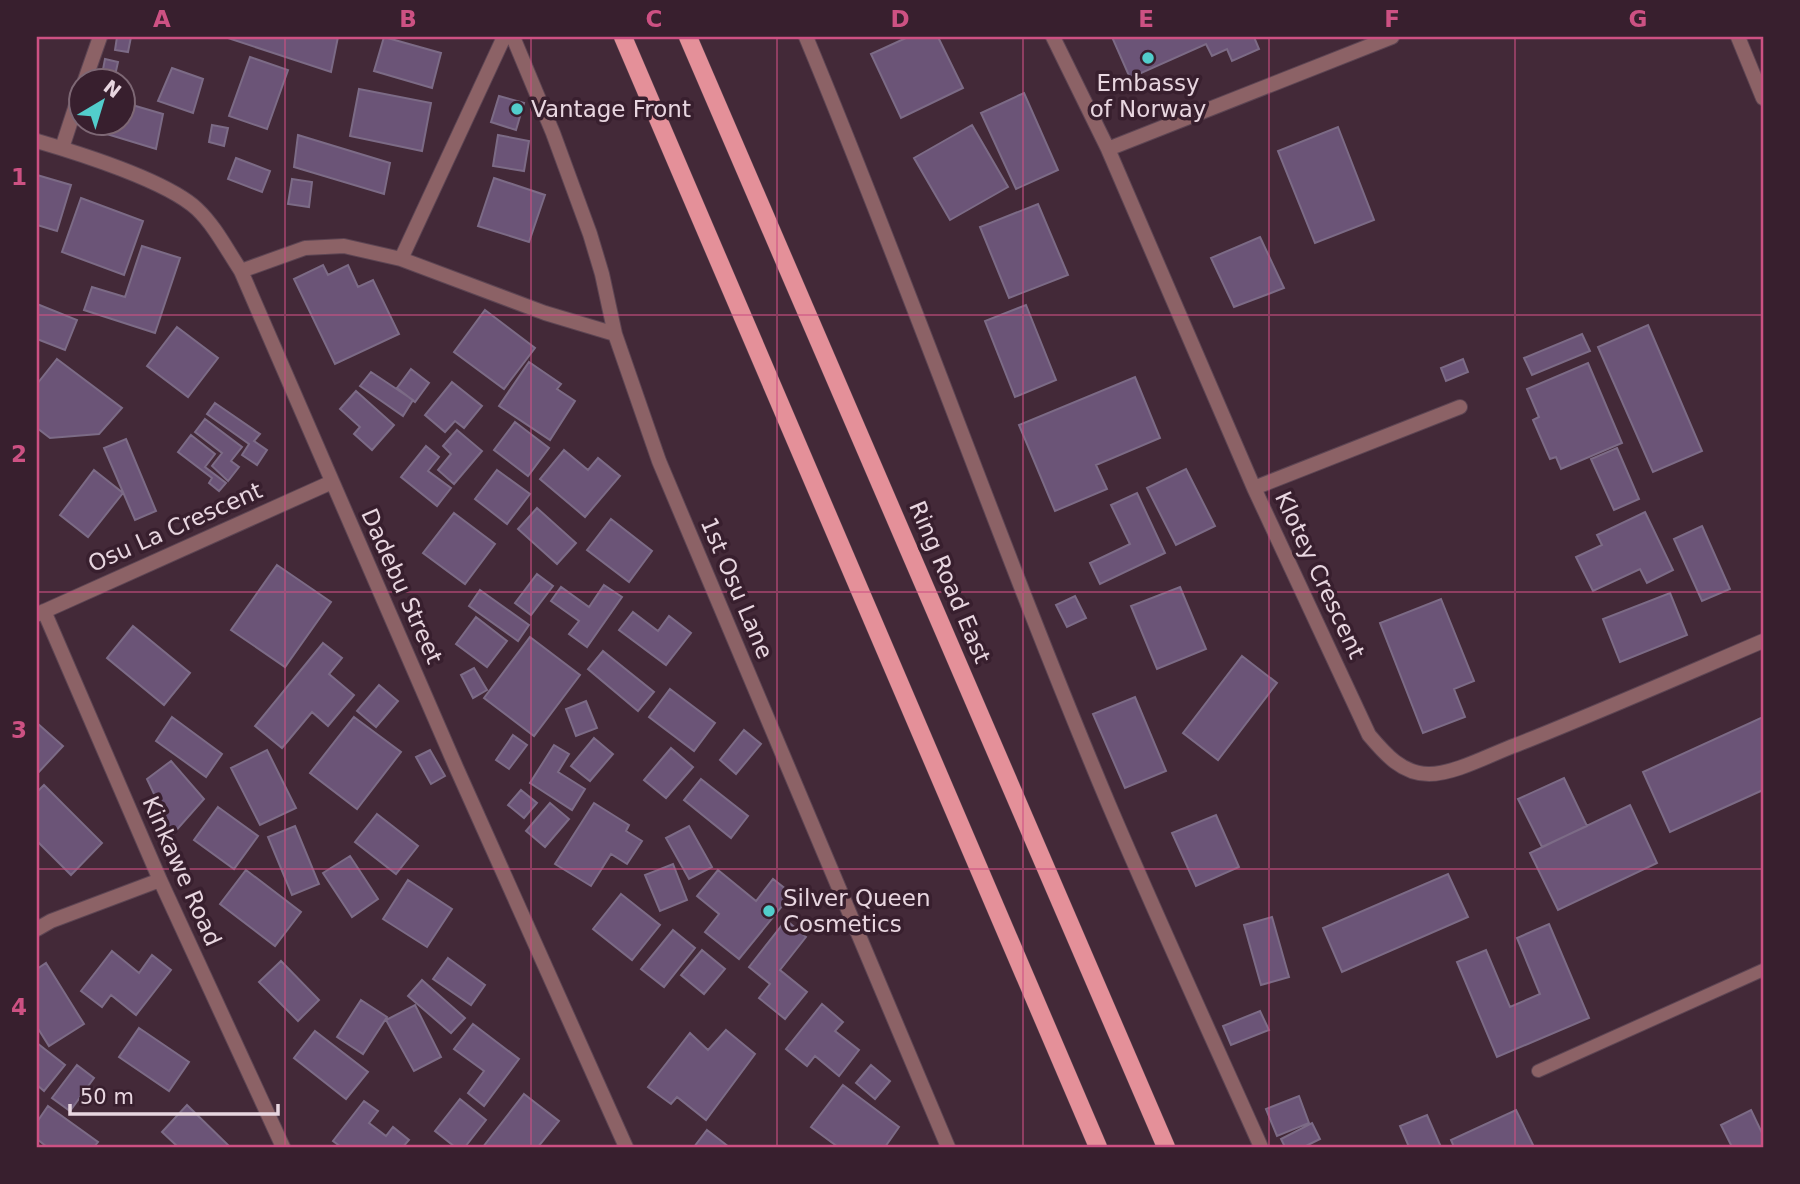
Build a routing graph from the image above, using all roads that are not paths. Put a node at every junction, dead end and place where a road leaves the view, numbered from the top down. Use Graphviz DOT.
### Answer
graph roads {
  1 [pos="100,37"];
  2 [pos="504,37"];
  3 [pos="513,37"];
  4 [pos="623,37"];
  5 [pos="688,37"];
  6 [pos="806,37"];
  7 [pos="1053,37"];
  8 [pos="1392,37"];
  9 [pos="1738,37"];
  10 [pos="90,66"];
  11 [pos="1763,98"];
  12 [pos="66,136"];
  13 [pos="37,141"];
  14 [pos="62,148"];
  15 [pos="1108,149"];
  16 [pos="401,259"];
  17 [pos="241,271"];
  18 [pos="615,334"];
  19 [pos="1460,407"];
  20 [pos="332,482"];
  21 [pos="1254,488"];
  22 [pos="40,613"];
  23 [pos="1763,641"];
  24 [pos="160,880"];
  25 [pos="37,929"];
  26 [pos="1763,971"];
  27 [pos="1538,1071"];
  28 [pos="283,1147"];
  29 [pos="626,1147"];
  30 [pos="948,1147"];
  31 [pos="1098,1147"];
  32 [pos="1166,1147"];
  33 [pos="1261,1147"];
  1 -- 10 [label="street"];
  2 -- 16 [label="street"];
  3 -- 18 [label="street, 1st Osu Lane"];
  4 -- 31 [label="main road"];
  5 -- 32 [label="main road, Ring Road East"];
  6 -- 33 [label="street"];
  7 -- 15 [label="street, Klotey Crescent"];
  8 -- 15 [label="street"];
  9 -- 11 [label="street"];
  12 -- 14 [label="street"];
  13 -- 14 [label="street, Dadebu Street"];
  14 -- 17 [label="street, Dadebu Street"];
  15 -- 21 [label="street, Klotey Crescent"];
  16 -- 17 [label="street"];
  16 -- 18 [label="street"];
  17 -- 20 [label="street, Dadebu Street"];
  18 -- 30 [label="street, 1st Osu Lane"];
  19 -- 21 [label="street"];
  20 -- 22 [label="street, Osu La Crescent"];
  20 -- 29 [label="street, Dadebu Street"];
  21 -- 23 [label="street, Klotey Crescent"];
  22 -- 24 [label="street, Kinkawe Road"];
  24 -- 25 [label="street"];
  24 -- 28 [label="street, Kinkawe Road"];
  26 -- 27 [label="lane"];
}
